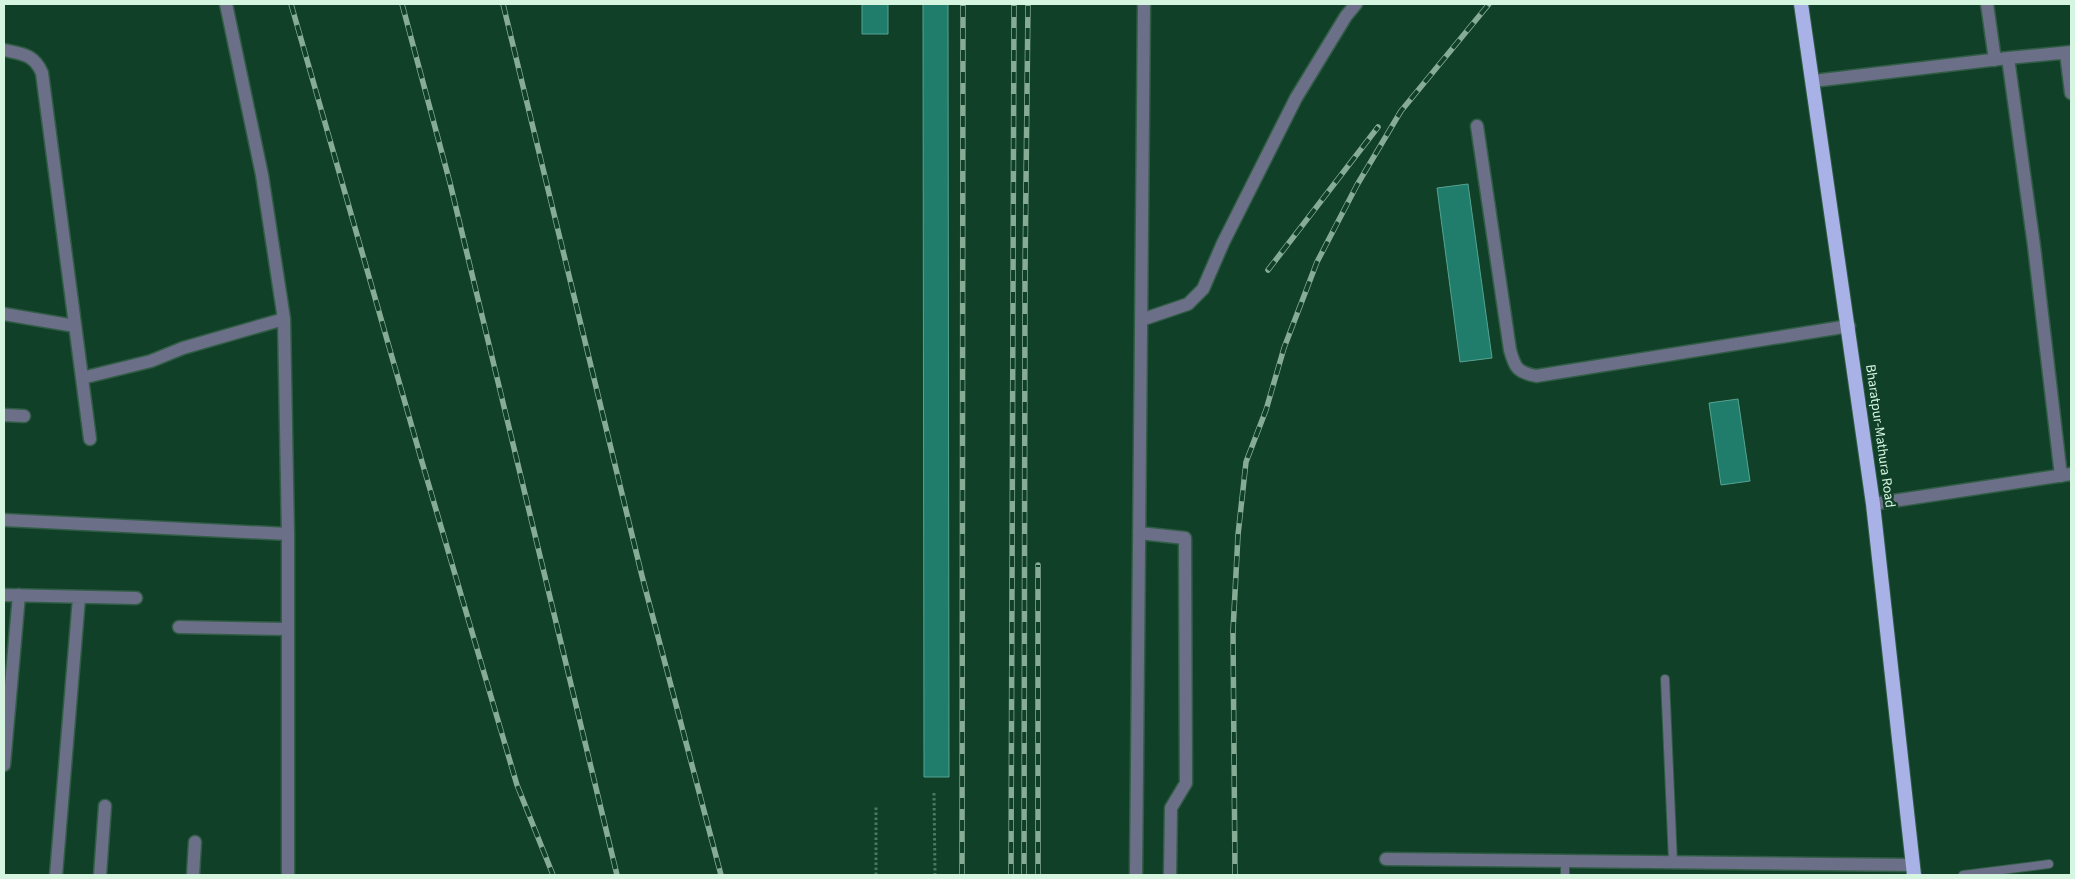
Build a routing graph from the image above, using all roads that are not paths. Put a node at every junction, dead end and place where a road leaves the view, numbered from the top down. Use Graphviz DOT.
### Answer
graph roads {
  1 [pos="226,4"];
  2 [pos="1144,4"];
  3 [pos="1356,4"];
  4 [pos="1801,4"];
  5 [pos="1987,4"];
  6 [pos="4,50"];
  7 [pos="2069,53"];
  8 [pos="2002,59"];
  9 [pos="1813,81"];
  10 [pos="2071,93"];
  11 [pos="1478,126"];
  12 [pos="4,314"];
  13 [pos="284,319"];
  14 [pos="1141,320"];
  15 [pos="75,326"];
  16 [pos="1848,326"];
  17 [pos="82,378"];
  18 [pos="4,415"];
  19 [pos="24,416"];
  20 [pos="90,439"];
  21 [pos="2066,475"];
  22 [pos="1873,504"];
  23 [pos="4,520"];
  24 [pos="1139,533"];
  25 [pos="288,534"];
  26 [pos="4,595"];
  27 [pos="19,595"];
  28 [pos="79,598"];
  29 [pos="136,598"];
  30 [pos="179,627"];
  31 [pos="287,629"];
  32 [pos="1665,679"];
  33 [pos="4,765"];
  34 [pos="105,806"];
  35 [pos="195,842"];
  36 [pos="1386,858"];
  37 [pos="1565,861"];
  38 [pos="1673,862"];
  39 [pos="2049,864"];
  40 [pos="1913,870"];
  41 [pos="56,875"];
  42 [pos="100,875"];
  43 [pos="193,875"];
  44 [pos="288,875"];
  45 [pos="1136,875"];
  46 [pos="1170,875"];
  47 [pos="1565,875"];
  48 [pos="1963,875"];
  1 -- 13 [label="street"];
  2 -- 14 [label="street"];
  3 -- 14 [label="street"];
  4 -- 9 [label="highway, Bharatpur-Mathura Road"];
  5 -- 8 [label="street"];
  6 -- 15 [label="street"];
  7 -- 8 [label="street"];
  7 -- 10 [label="street"];
  8 -- 9 [label="street"];
  8 -- 21 [label="street"];
  9 -- 16 [label="highway, Bharatpur-Mathura Road"];
  11 -- 16 [label="street"];
  12 -- 15 [label="street"];
  13 -- 17 [label="street"];
  13 -- 25 [label="street"];
  14 -- 24 [label="street"];
  15 -- 17 [label="street"];
  16 -- 22 [label="highway, Bharatpur-Mathura Road"];
  17 -- 20 [label="street"];
  18 -- 19 [label="street"];
  21 -- 22 [label="street"];
  22 -- 40 [label="highway, Bharatpur-Mathura Road"];
  23 -- 25 [label="street"];
  24 -- 45 [label="street"];
  24 -- 46 [label="street"];
  25 -- 31 [label="street"];
  26 -- 27 [label="street"];
  27 -- 28 [label="street"];
  27 -- 33 [label="street"];
  28 -- 29 [label="street"];
  28 -- 41 [label="street"];
  30 -- 31 [label="street"];
  31 -- 44 [label="street"];
  32 -- 38 [label="lane"];
  34 -- 42 [label="street"];
  35 -- 43 [label="street"];
  36 -- 37 [label="street"];
  37 -- 38 [label="street"];
  37 -- 47 [label="lane"];
  38 -- 40 [label="street"];
  39 -- 48 [label="lane"];
}
